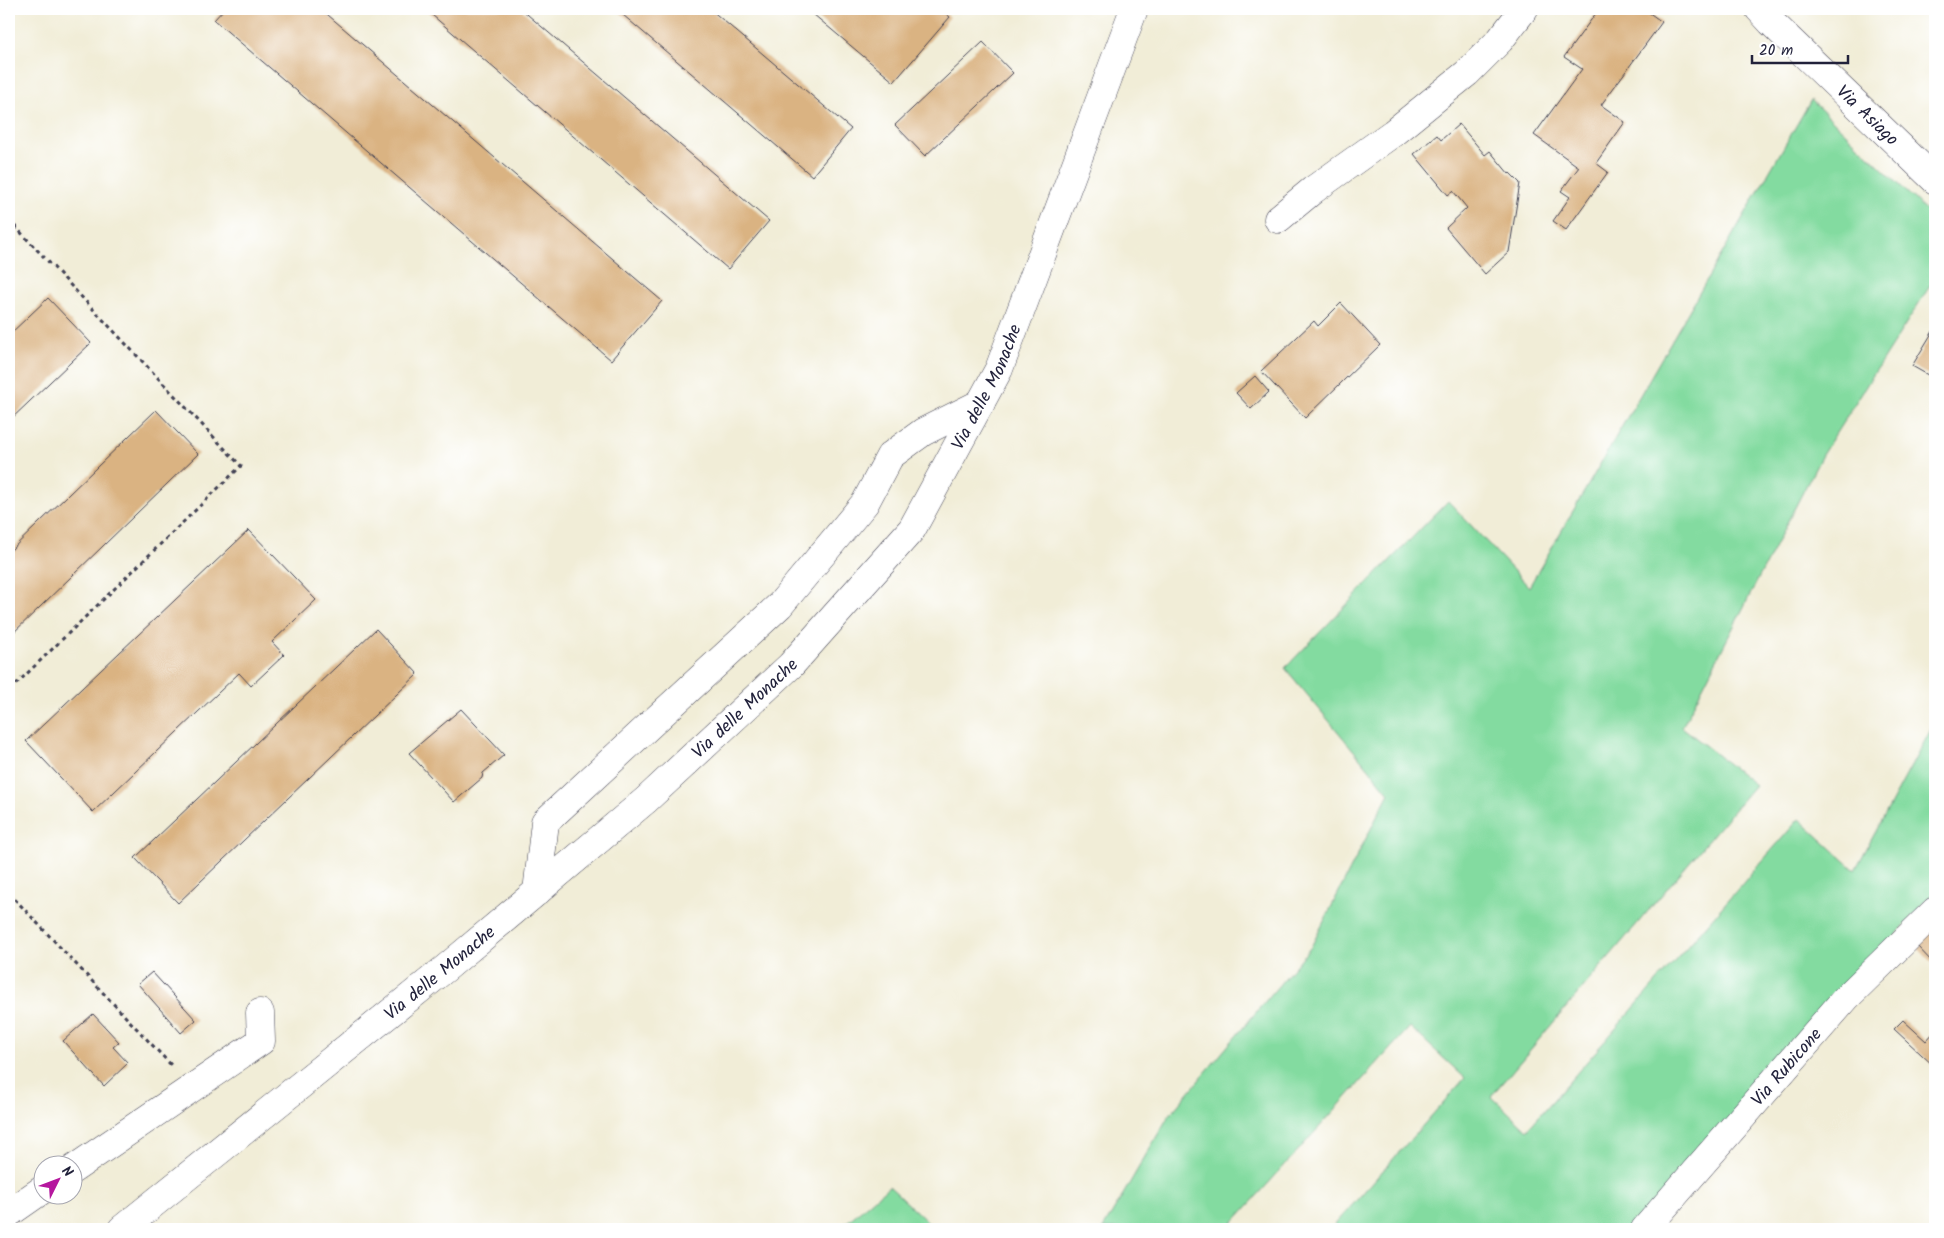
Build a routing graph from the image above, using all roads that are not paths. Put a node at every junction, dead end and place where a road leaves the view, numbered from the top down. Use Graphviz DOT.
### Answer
graph roads {
  1 [pos="1134,9"];
  2 [pos="1524,9"];
  3 [pos="1760,9"];
  4 [pos="1935,180"];
  5 [pos="1278,219"];
  6 [pos="981,403"];
  7 [pos="537,892"];
  8 [pos="1935,911"];
  9 [pos="260,1013"];
  10 [pos="82,1163"];
  11 [pos="32,1197"];
  12 [pos="9,1213"];
  13 [pos="122,1229"];
  14 [pos="1645,1229"];
  1 -- 6 [label="street, Via delle Monache"];
  2 -- 5 [label="street"];
  3 -- 4 [label="street, Via Asiago"];
  6 -- 7 [label="street, Via delle Monache"];
  6 -- 7 [label="street"];
  7 -- 13 [label="street, Via delle Monache"];
  8 -- 14 [label="street, Via Rubicone"];
  9 -- 10 [label="street"];
  11 -- 12 [label="street"];
}
